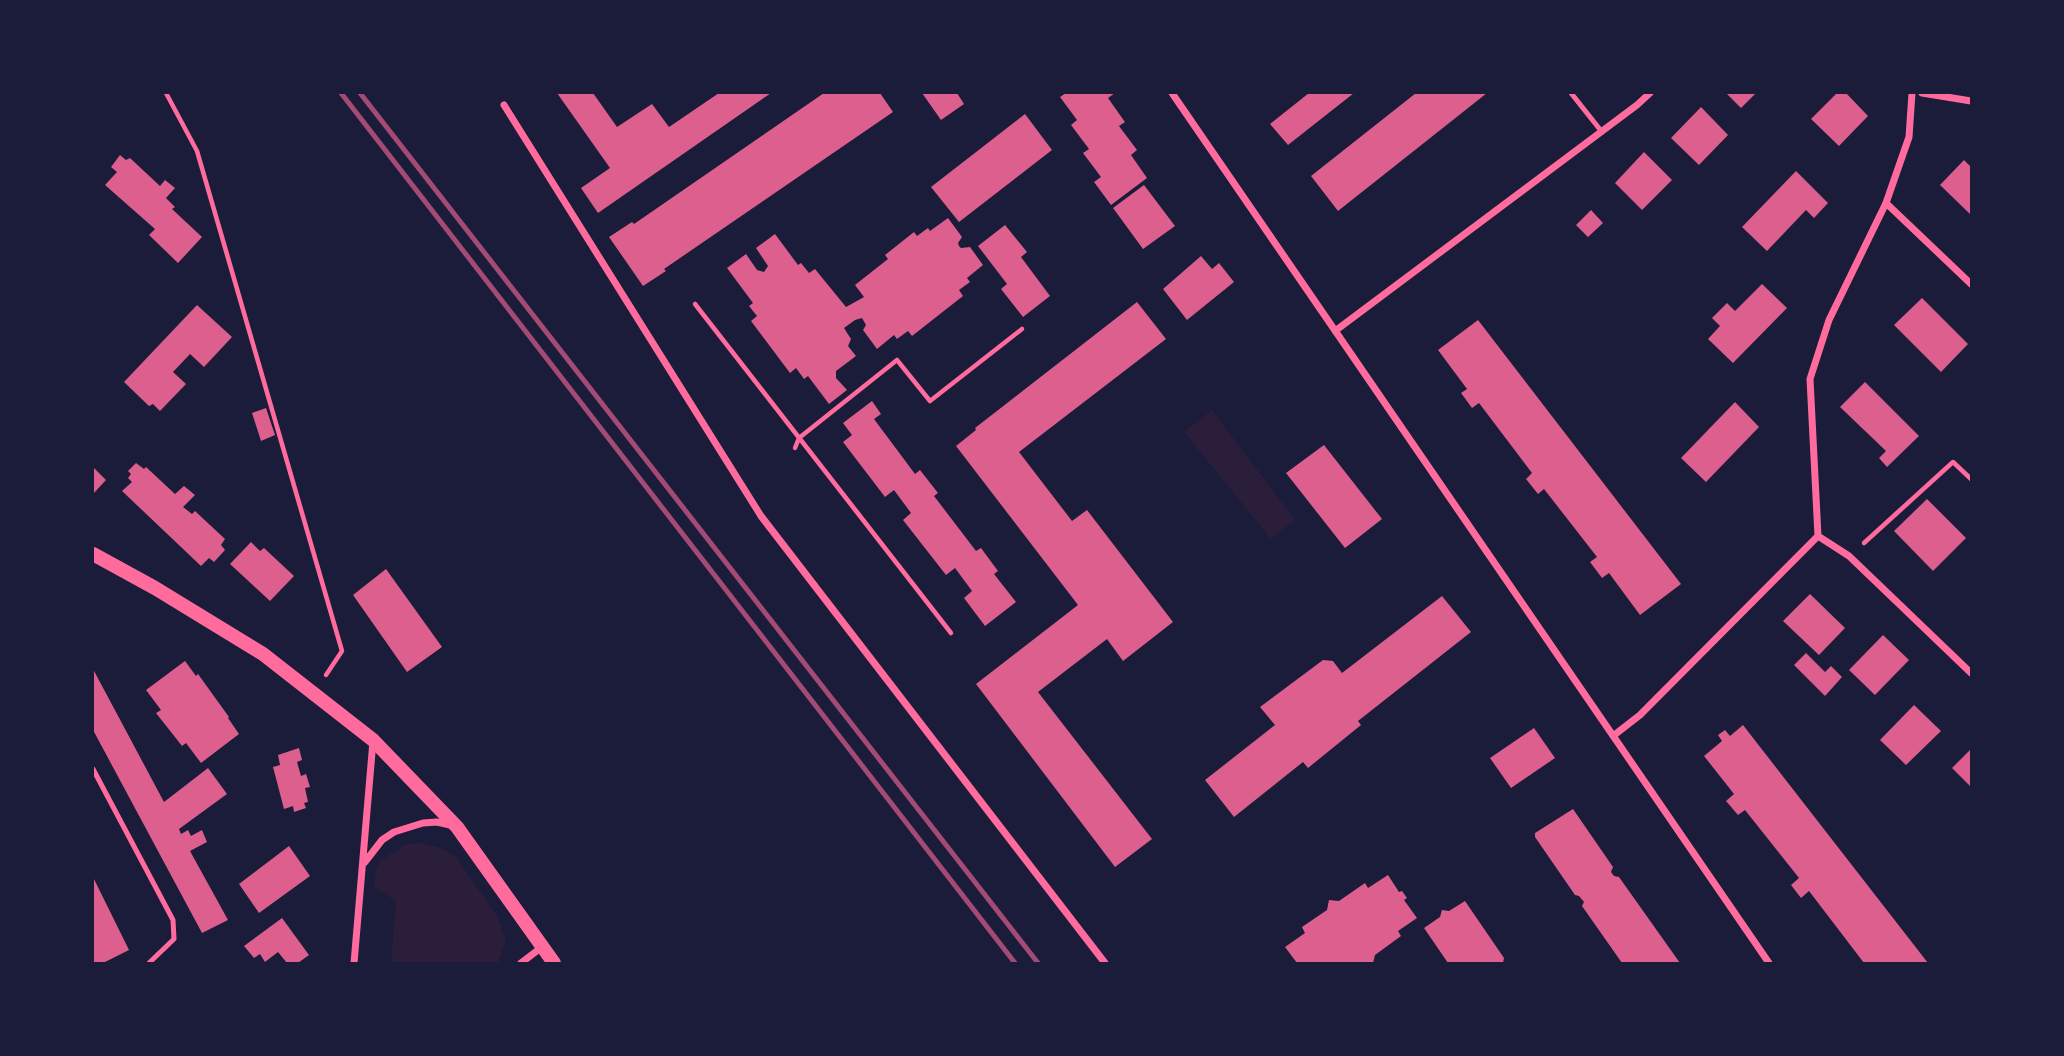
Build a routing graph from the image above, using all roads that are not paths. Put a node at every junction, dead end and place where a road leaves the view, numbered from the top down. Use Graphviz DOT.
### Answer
graph roads {
  1 [pos="1172,93"];
  2 [pos="1571,93"];
  3 [pos="1650,93"];
  4 [pos="1912,93"];
  5 [pos="1922,93"];
  6 [pos="1971,101"];
  7 [pos="504,105"];
  8 [pos="1602,132"];
  9 [pos="1886,203"];
  10 [pos="1971,284"];
  11 [pos="1335,331"];
  12 [pos="1818,536"];
  13 [pos="93,554"];
  14 [pos="1971,673"];
  15 [pos="1613,736"];
  16 [pos="373,740"];
  17 [pos="93,769"];
  18 [pos="457,827"];
  19 [pos="363,866"];
  20 [pos="542,947"];
  21 [pos="149,963"];
  22 [pos="354,963"];
  23 [pos="521,963"];
  24 [pos="554,963"];
  25 [pos="1105,963"];
  26 [pos="1769,963"];
  1 -- 11 [label="street"];
  2 -- 8 [label="lane"];
  3 -- 8 [label="street"];
  4 -- 9 [label="street"];
  5 -- 6 [label="street"];
  7 -- 25 [label="street"];
  8 -- 11 [label="street"];
  9 -- 10 [label="street"];
  9 -- 12 [label="street"];
  11 -- 15 [label="street"];
  12 -- 14 [label="street"];
  12 -- 15 [label="street"];
  13 -- 16 [label="main road"];
  15 -- 26 [label="street"];
  16 -- 18 [label="main road"];
  16 -- 19 [label="street"];
  17 -- 21 [label="lane"];
  18 -- 19 [label="street"];
  18 -- 20 [label="main road"];
  19 -- 22 [label="street"];
  20 -- 23 [label="street"];
  20 -- 24 [label="main road"];
}
